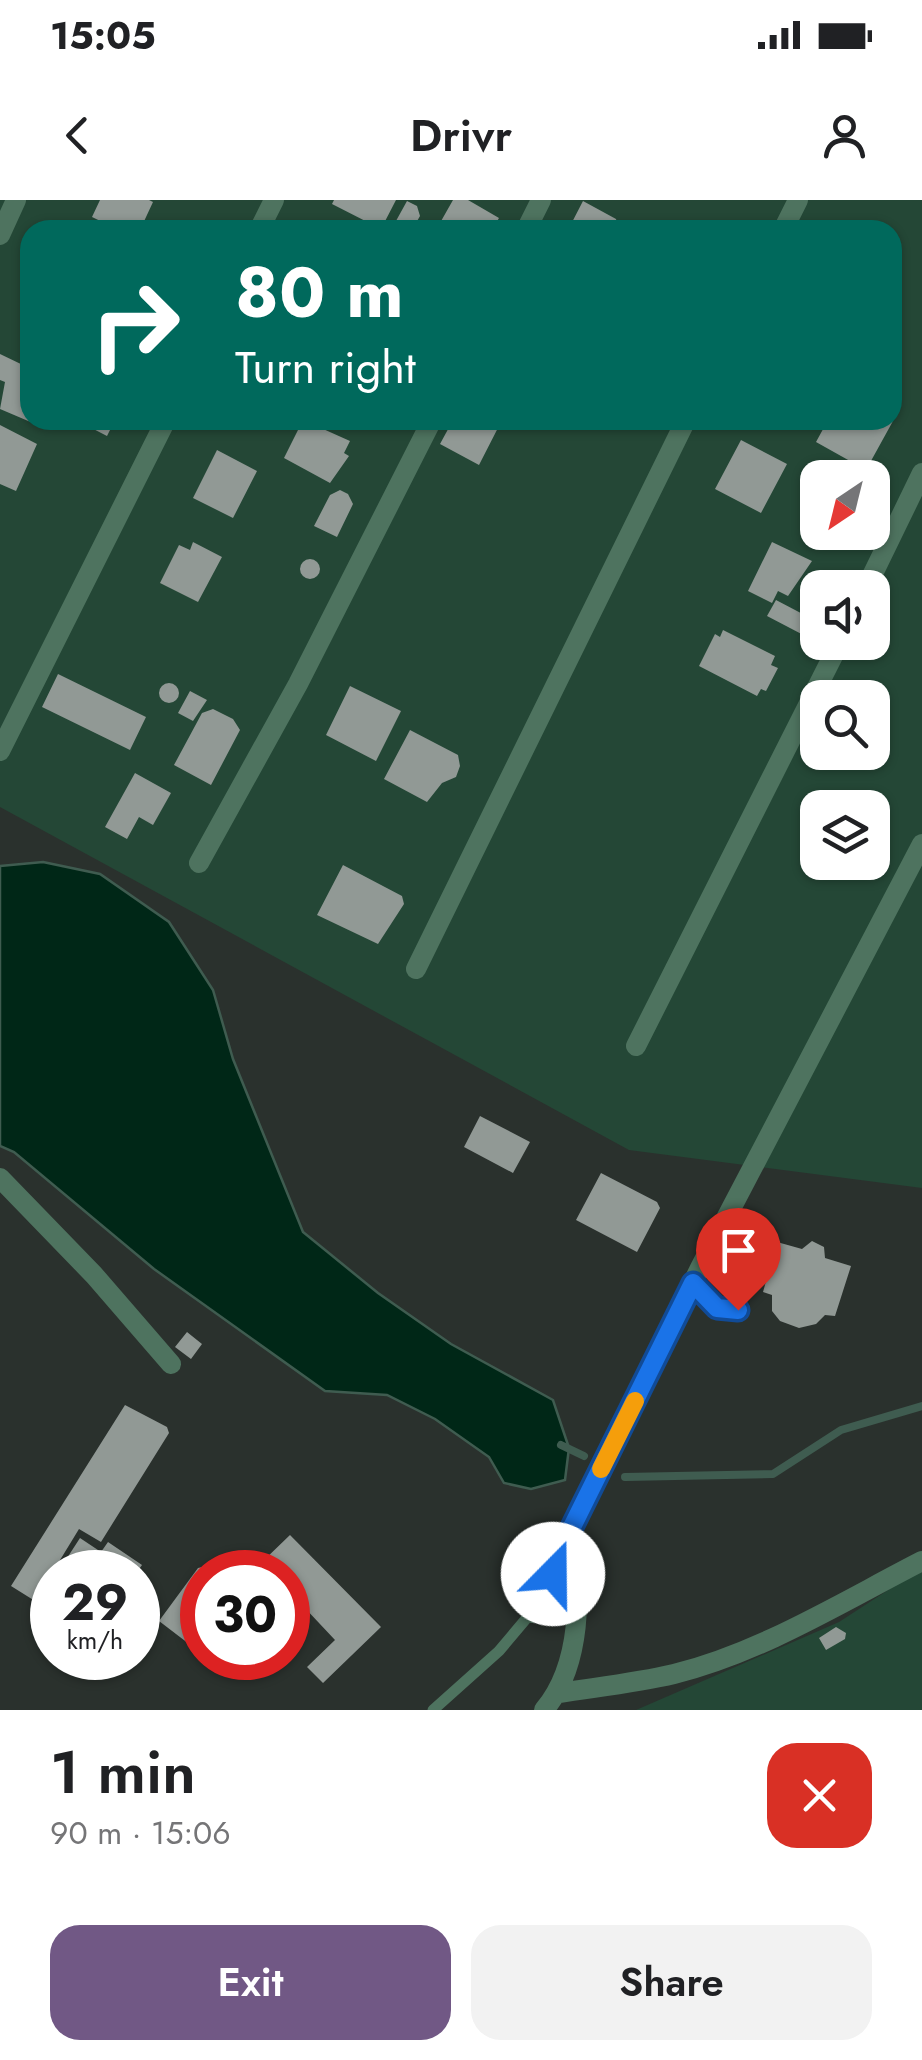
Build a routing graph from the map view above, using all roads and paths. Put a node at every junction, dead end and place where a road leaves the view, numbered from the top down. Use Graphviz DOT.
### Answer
graph roads {
  1 [pos="16,200"];
  2 [pos="0,234"];
  3 [pos="161,430"];
  4 [pos="427,430"];
  5 [pos="681,430"];
  6 [pos="922,473"];
  7 [pos="875,570"];
  8 [pos="831,660"];
  9 [pos="0,751"];
  10 [pos="922,844"];
  11 [pos="198,863"];
  12 [pos="416,969"];
  13 [pos="636,1046"];
  14 [pos="0,1178"];
  15 [pos="693,1283"];
  16 [pos="738,1310"];
  17 [pos="171,1364"];
  18 [pos="571,1529"];
  19 [pos="922,1561"];
  20 [pos="531,1613"];
  21 [pos="559,1693"];
  22 [pos="433,1710"];
  23 [pos="544,1710"];
  1 -- 2 [label="street"];
  3 -- 9 [label="street"];
  4 -- 11 [label="street"];
  5 -- 12 [label="street"];
  6 -- 7 [label="street"];
  8 -- 13 [label="street"];
  10 -- 15 [label="street"];
  14 -- 17 [label="street"];
  15 -- 16 [label="lane"];
  15 -- 18 [label="street"];
  18 -- 20 [label="street"];
  18 -- 21 [label="street"];
  19 -- 21 [label="street"];
  20 -- 22 [label="lane"];
  21 -- 23 [label="street"];
}
